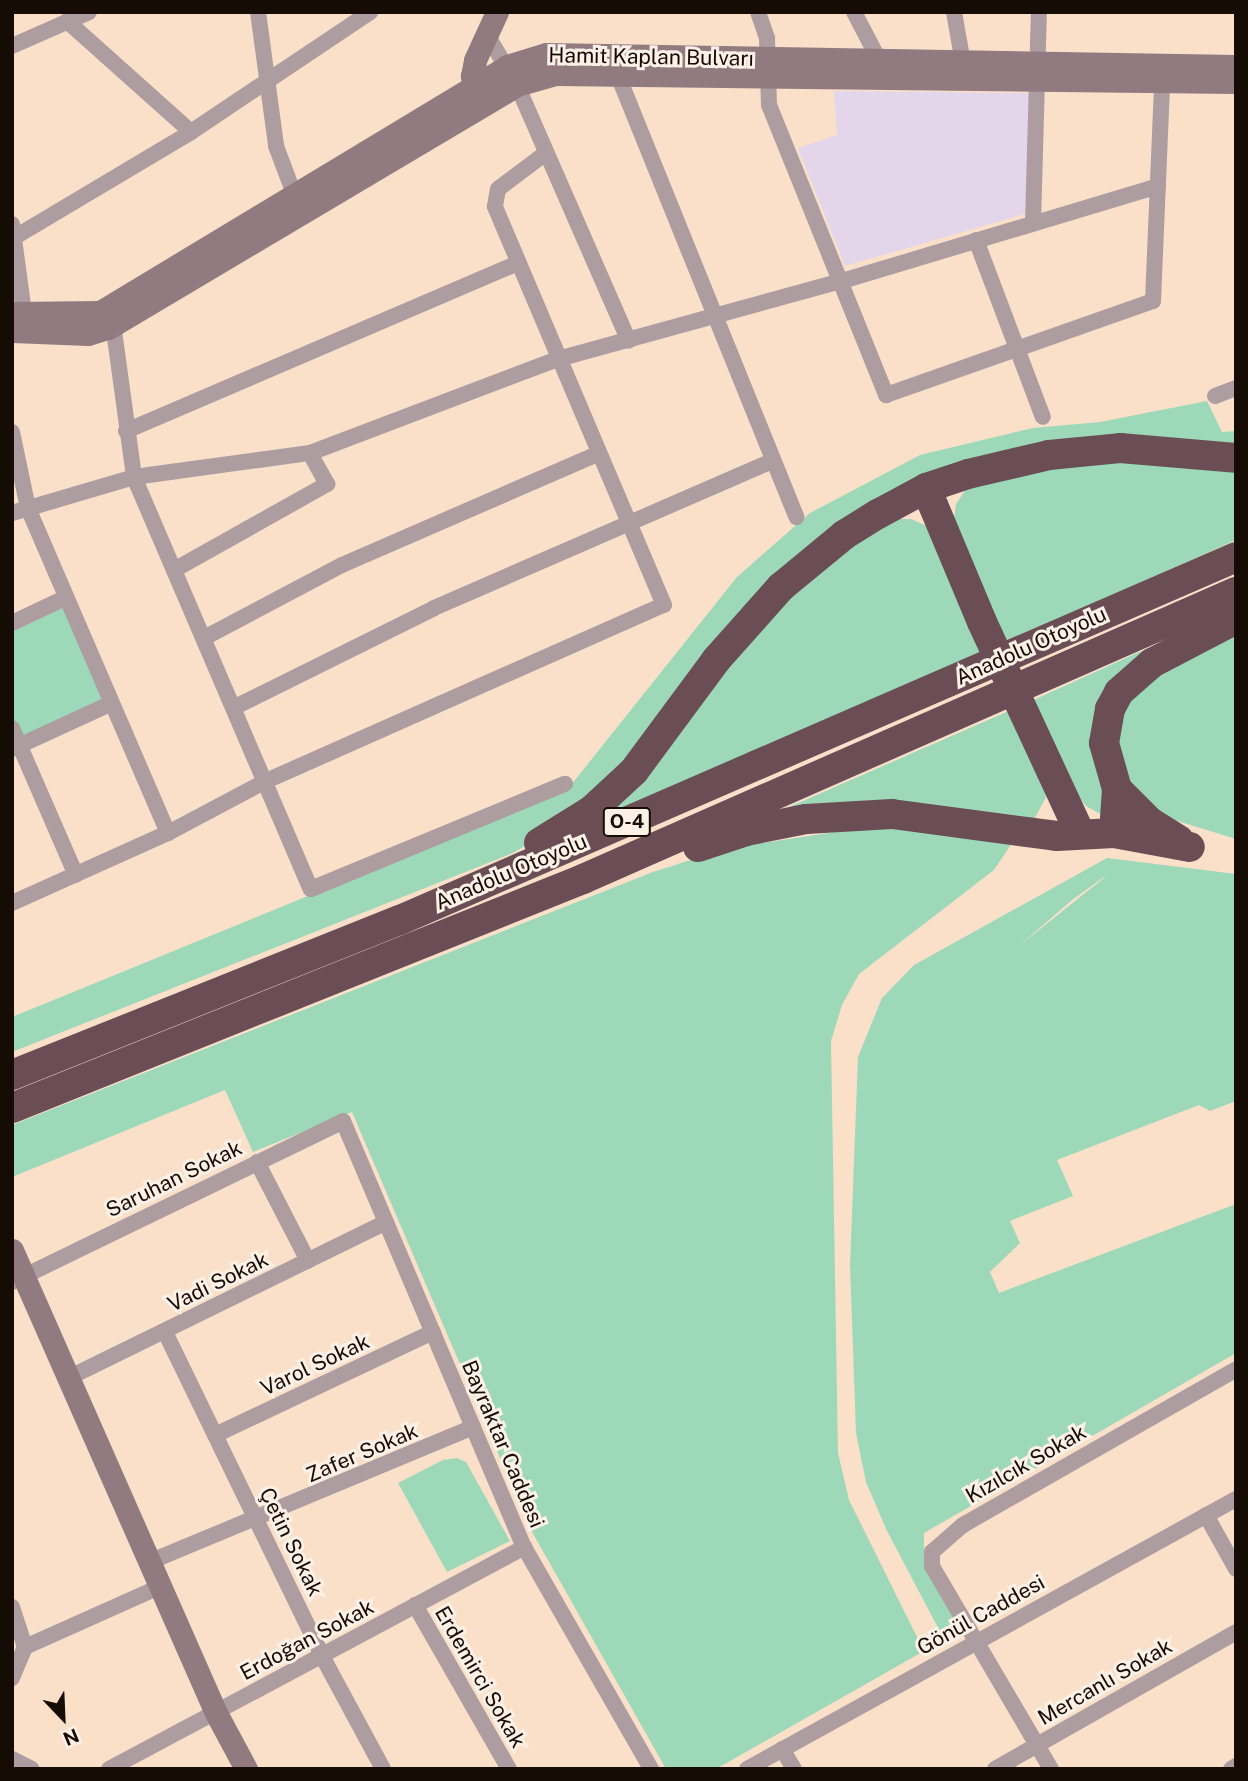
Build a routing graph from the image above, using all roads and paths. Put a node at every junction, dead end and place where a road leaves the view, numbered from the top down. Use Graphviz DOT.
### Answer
graph roads {
  1 [pos="89,12"];
  2 [pos="258,12"];
  3 [pos="497,12"];
  4 [pos="758,12"];
  5 [pos="855,12"];
  6 [pos="954,12"];
  7 [pos="1039,12"];
  8 [pos="365,14"];
  9 [pos="67,21"];
  10 [pos="486,33"];
  11 [pos="12,46"];
  12 [pos="880,62"];
  13 [pos="963,62"];
  14 [pos="1236,66"];
  15 [pos="766,69"];
  16 [pos="617,73"];
  17 [pos="1038,73"];
  18 [pos="512,75"];
  19 [pos="1236,82"];
  20 [pos="1161,83"];
  21 [pos="264,84"];
  22 [pos="478,95"];
  23 [pos="191,132"];
  24 [pos="546,153"];
  25 [pos="1158,186"];
  26 [pos="294,194"];
  27 [pos="1033,223"];
  28 [pos="14,230"];
  29 [pos="976,240"];
  30 [pos="519,263"];
  31 [pos="842,281"];
  32 [pos="717,315"];
  33 [pos="112,316"];
  34 [pos="16,319"];
  35 [pos="629,341"];
  36 [pos="1017,349"];
  37 [pos="558,359"];
  38 [pos="1236,388"];
  39 [pos="1215,396"];
  40 [pos="1044,417"];
  41 [pos="126,431"];
  42 [pos="12,432"];
  43 [pos="310,453"];
  44 [pos="599,453"];
  45 [pos="1236,458"];
  46 [pos="772,461"];
  47 [pos="134,477"];
  48 [pos="926,488"];
  49 [pos="20,510"];
  50 [pos="796,517"];
  51 [pos="629,523"];
  52 [pos="1236,557"];
  53 [pos="174,570"];
  54 [pos="1236,592"];
  55 [pos="65,598"];
  56 [pos="1236,619"];
  57 [pos="12,624"];
  58 [pos="204,638"];
  59 [pos="110,704"];
  60 [pos="234,708"];
  61 [pos="12,728"];
  62 [pos="16,747"];
  63 [pos="266,781"];
  64 [pos="1055,783"];
  65 [pos="565,784"];
  66 [pos="1117,789"];
  67 [pos="1027,831"];
  68 [pos="168,832"];
  69 [pos="1080,833"];
  70 [pos="1114,833"];
  71 [pos="76,875"];
  72 [pos="12,903"];
  73 [pos="400,920"];
  74 [pos="262,1010"];
  75 [pos="12,1075"];
  76 [pos="12,1108"];
  77 [pos="343,1121"];
  78 [pos="257,1162"];
  79 [pos="386,1222"];
  80 [pos="12,1250"];
  81 [pos="308,1261"];
  82 [pos="18,1279"];
  83 [pos="165,1332"];
  84 [pos="433,1332"];
  85 [pos="1236,1369"];
  86 [pos="68,1378"];
  87 [pos="473,1427"];
  88 [pos="215,1435"];
  89 [pos="1236,1499"];
  90 [pos="1206,1515"];
  91 [pos="257,1520"];
  92 [pos="524,1547"];
  93 [pos="149,1562"];
  94 [pos="1236,1569"];
  95 [pos="159,1587"];
  96 [pos="415,1605"];
  97 [pos="12,1607"];
  98 [pos="1236,1632"];
  99 [pos="978,1642"];
  100 [pos="25,1647"];
  101 [pos="322,1656"];
  102 [pos="12,1678"];
  103 [pos="216,1713"];
  104 [pos="1038,1745"];
  105 [pos="782,1749"];
  106 [pos="12,1759"];
  107 [pos="32,1769"];
  108 [pos="109,1769"];
  109 [pos="246,1769"];
  110 [pos="383,1769"];
  111 [pos="509,1769"];
  112 [pos="651,1769"];
  113 [pos="747,1769"];
  114 [pos="794,1769"];
  115 [pos="995,1769"];
  116 [pos="1051,1769"];
  1 -- 9 [label="street"];
  2 -- 21 [label="street"];
  3 -- 10 [label="main road"];
  4 -- 15 [label="street"];
  5 -- 12 [label="street"];
  6 -- 13 [label="street"];
  7 -- 17 [label="street"];
  8 -- 21 [label="street"];
  9 -- 11 [label="street"];
  9 -- 23 [label="street"];
  10 -- 18 [label="street"];
  10 -- 22 [label="main road"];
  12 -- 13 [label="main road, Hamit Kaplan Bulvarı"];
  12 -- 15 [label="main road, Hamit Kaplan Bulvarı"];
  13 -- 17 [label="main road, Hamit Kaplan Bulvarı"];
  14 -- 17 [label="main road, Hamit Kaplan Bulvarı"];
  15 -- 16 [label="main road, Hamit Kaplan Bulvarı"];
  15 -- 17 [label="main road, Hamit Kaplan Bulvarı"];
  15 -- 18 [label="main road, Hamit Kaplan Bulvarı"];
  15 -- 31 [label="street"];
  16 -- 18 [label="main road, Hamit Kaplan Bulvarı"];
  16 -- 32 [label="street"];
  17 -- 20 [label="main road, Hamit Kaplan Bulvarı"];
  17 -- 27 [label="street"];
  18 -- 22 [label="main road, Hamit Kaplan Bulvarı"];
  18 -- 24 [label="street"];
  19 -- 20 [label="main road, Hamit Kaplan Bulvarı"];
  20 -- 25 [label="street"];
  21 -- 23 [label="street"];
  21 -- 26 [label="street"];
  22 -- 26 [label="main road, Hamit Kaplan Bulvarı"];
  22 -- 33 [label="main road, Hamit Kaplan Bulvarı"];
  23 -- 28 [label="street"];
  24 -- 30 [label="street"];
  24 -- 35 [label="street"];
  25 -- 27 [label="street"];
  25 -- 36 [label="street"];
  26 -- 33 [label="main road, Hamit Kaplan Bulvarı"];
  27 -- 29 [label="street"];
  28 -- 34 [label="street"];
  29 -- 31 [label="street"];
  29 -- 36 [label="street"];
  30 -- 37 [label="street"];
  30 -- 41 [label="street"];
  31 -- 32 [label="street"];
  31 -- 36 [label="street"];
  32 -- 35 [label="street"];
  32 -- 46 [label="street"];
  33 -- 34 [label="main road, Hamit Kaplan Bulvarı"];
  33 -- 41 [label="street"];
  35 -- 37 [label="street"];
  36 -- 40 [label="street"];
  37 -- 43 [label="street"];
  37 -- 44 [label="street"];
  38 -- 39 [label="street"];
  41 -- 47 [label="street"];
  42 -- 49 [label="street"];
  43 -- 47 [label="street"];
  43 -- 53 [label="street"];
  44 -- 51 [label="street"];
  44 -- 58 [label="street"];
  45 -- 48 [label="highway"];
  46 -- 50 [label="street"];
  46 -- 51 [label="street"];
  47 -- 49 [label="street"];
  47 -- 53 [label="street"];
  48 -- 64 [label="highway"];
  48 -- 73 [label="highway"];
  49 -- 55 [label="street"];
  51 -- 60 [label="street"];
  51 -- 63 [label="street"];
  52 -- 73 [label="highway, Anadolu Otoyolu / O-4"];
  53 -- 58 [label="street"];
  54 -- 74 [label="highway, Anadolu Otoyolu / O-4"];
  55 -- 57 [label="street"];
  55 -- 59 [label="street"];
  56 -- 66 [label="highway"];
  58 -- 60 [label="street"];
  59 -- 62 [label="street"];
  59 -- 68 [label="street"];
  60 -- 63 [label="street"];
  61 -- 62 [label="street"];
  62 -- 71 [label="street"];
  63 -- 65 [label="street"];
  63 -- 68 [label="street"];
  64 -- 67 [label="highway"];
  64 -- 69 [label="highway"];
  66 -- 70 [label="highway"];
  66 -- 70 [label="highway"];
  67 -- 69 [label="highway"];
  67 -- 74 [label="highway"];
  68 -- 71 [label="street"];
  69 -- 70 [label="highway"];
  71 -- 72 [label="street"];
  73 -- 75 [label="highway, Anadolu Otoyolu / O-4"];
  74 -- 76 [label="highway, Anadolu Otoyolu / O-4"];
  77 -- 78 [label="street, Saruhan Sokak"];
  77 -- 79 [label="street, Bayraktar Caddesi"];
  78 -- 81 [label="street"];
  78 -- 82 [label="street, Saruhan Sokak"];
  79 -- 81 [label="street, Vadi Sokak"];
  79 -- 84 [label="street, Bayraktar Caddesi"];
  80 -- 82 [label="main road"];
  81 -- 83 [label="street, Vadi Sokak"];
  82 -- 86 [label="main road"];
  83 -- 86 [label="street, Vadi Sokak"];
  83 -- 88 [label="street, Çetin Sokak"];
  84 -- 87 [label="street, Bayraktar Caddesi"];
  84 -- 88 [label="street, Varol Sokak"];
  85 -- 99 [label="street, Kızılcık Sokak"];
  86 -- 93 [label="main road"];
  87 -- 91 [label="street, Zafer Sokak"];
  87 -- 92 [label="street, Bayraktar Caddesi"];
  88 -- 91 [label="street, Çetin Sokak"];
  89 -- 90 [label="street, Gönül Caddesi"];
  90 -- 94 [label="street"];
  90 -- 99 [label="street, Gönül Caddesi"];
  91 -- 93 [label="street, Zafer Sokak"];
  91 -- 101 [label="street, Çetin Sokak"];
  92 -- 96 [label="street, Erdoğan Sokak"];
  92 -- 112 [label="street, Bayraktar Caddesi"];
  93 -- 95 [label="main road"];
  95 -- 100 [label="street"];
  95 -- 103 [label="main road"];
  96 -- 101 [label="street, Erdoğan Sokak"];
  96 -- 111 [label="street, Erdemirci Sokak"];
  97 -- 100 [label="street"];
  98 -- 104 [label="street, Mercanlı Sokak"];
  99 -- 104 [label="street, Kızılcık Sokak"];
  99 -- 105 [label="street, Gönül Caddesi"];
  100 -- 102 [label="street"];
  101 -- 103 [label="street, Erdoğan Sokak"];
  101 -- 110 [label="street, Çetin Sokak"];
  103 -- 108 [label="street, Erdoğan Sokak"];
  103 -- 109 [label="main road"];
  104 -- 115 [label="street, Mercanlı Sokak"];
  104 -- 116 [label="street, Kızılcık Sokak"];
  105 -- 113 [label="street, Gönül Caddesi"];
  105 -- 114 [label="street"];
  106 -- 107 [label="street"];
}
